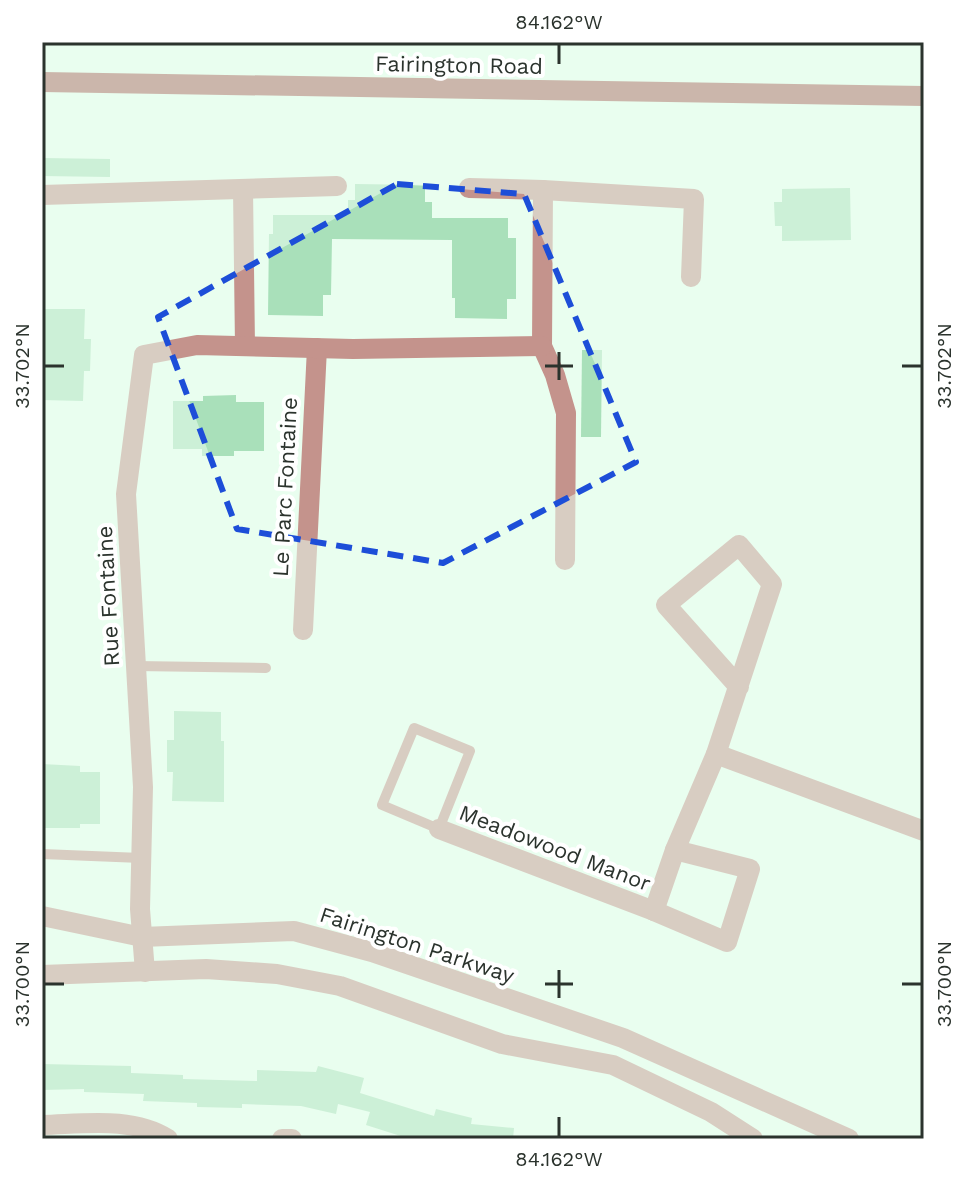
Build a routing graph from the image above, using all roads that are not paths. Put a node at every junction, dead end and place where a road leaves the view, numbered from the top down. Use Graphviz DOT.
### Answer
graph roads {
  1 [pos="42,82"];
  2 [pos="924,96"];
  3 [pos="337,186"];
  4 [pos="469,188"];
  5 [pos="243,189"];
  6 [pos="543,190"];
  7 [pos="42,195"];
  8 [pos="691,277"];
  9 [pos="245,346"];
  10 [pos="542,346"];
  11 [pos="317,348"];
  12 [pos="565,560"];
  13 [pos="303,630"];
  14 [pos="136,666"];
  15 [pos="266,668"];
  16 [pos="739,687"];
  17 [pos="716,754"];
  18 [pos="922,825"];
  19 [pos="439,829"];
  20 [pos="675,850"];
  21 [pos="42,854"];
  22 [pos="141,858"];
  23 [pos="654,911"];
  24 [pos="42,916"];
  25 [pos="142,937"];
  26 [pos="145,972"];
  27 [pos="42,975"];
  28 [pos="42,1125"];
  29 [pos="168,1139"];
  30 [pos="282,1139"];
  31 [pos="292,1139"];
  32 [pos="753,1139"];
  33 [pos="849,1139"];
  1 -- 2 [label="street, Fairington Road"];
  3 -- 5 [label="street"];
  4 -- 6 [label="street"];
  5 -- 7 [label="street"];
  5 -- 9 [label="street"];
  6 -- 8 [label="street"];
  6 -- 10 [label="street"];
  9 -- 11 [label="street, Rue Fontaine"];
  9 -- 14 [label="street, Rue Fontaine"];
  10 -- 11 [label="street, Rue Fontaine"];
  10 -- 12 [label="street"];
  11 -- 13 [label="street, Le Parc Fontaine"];
  14 -- 15 [label="lane"];
  14 -- 22 [label="street, Rue Fontaine"];
  16 -- 16 [label="street, Meadowood Manor"];
  16 -- 17 [label="street, Meadowood Manor"];
  17 -- 18 [label="street"];
  17 -- 20 [label="street, Meadowood Manor"];
  19 -- 19 [label="lane"];
  19 -- 23 [label="street, Meadowood Manor"];
  20 -- 23 [label="street, Meadowood Manor"];
  20 -- 23 [label="street, Meadowood Manor"];
  21 -- 22 [label="lane"];
  22 -- 25 [label="street, Rue Fontaine"];
  24 -- 25 [label="street, Fairington Parkway"];
  25 -- 26 [label="street, Rue Fontaine"];
  25 -- 33 [label="street, Fairington Parkway"];
  26 -- 27 [label="street"];
  26 -- 32 [label="street"];
  28 -- 29 [label="street"];
  30 -- 31 [label="street"];
}
